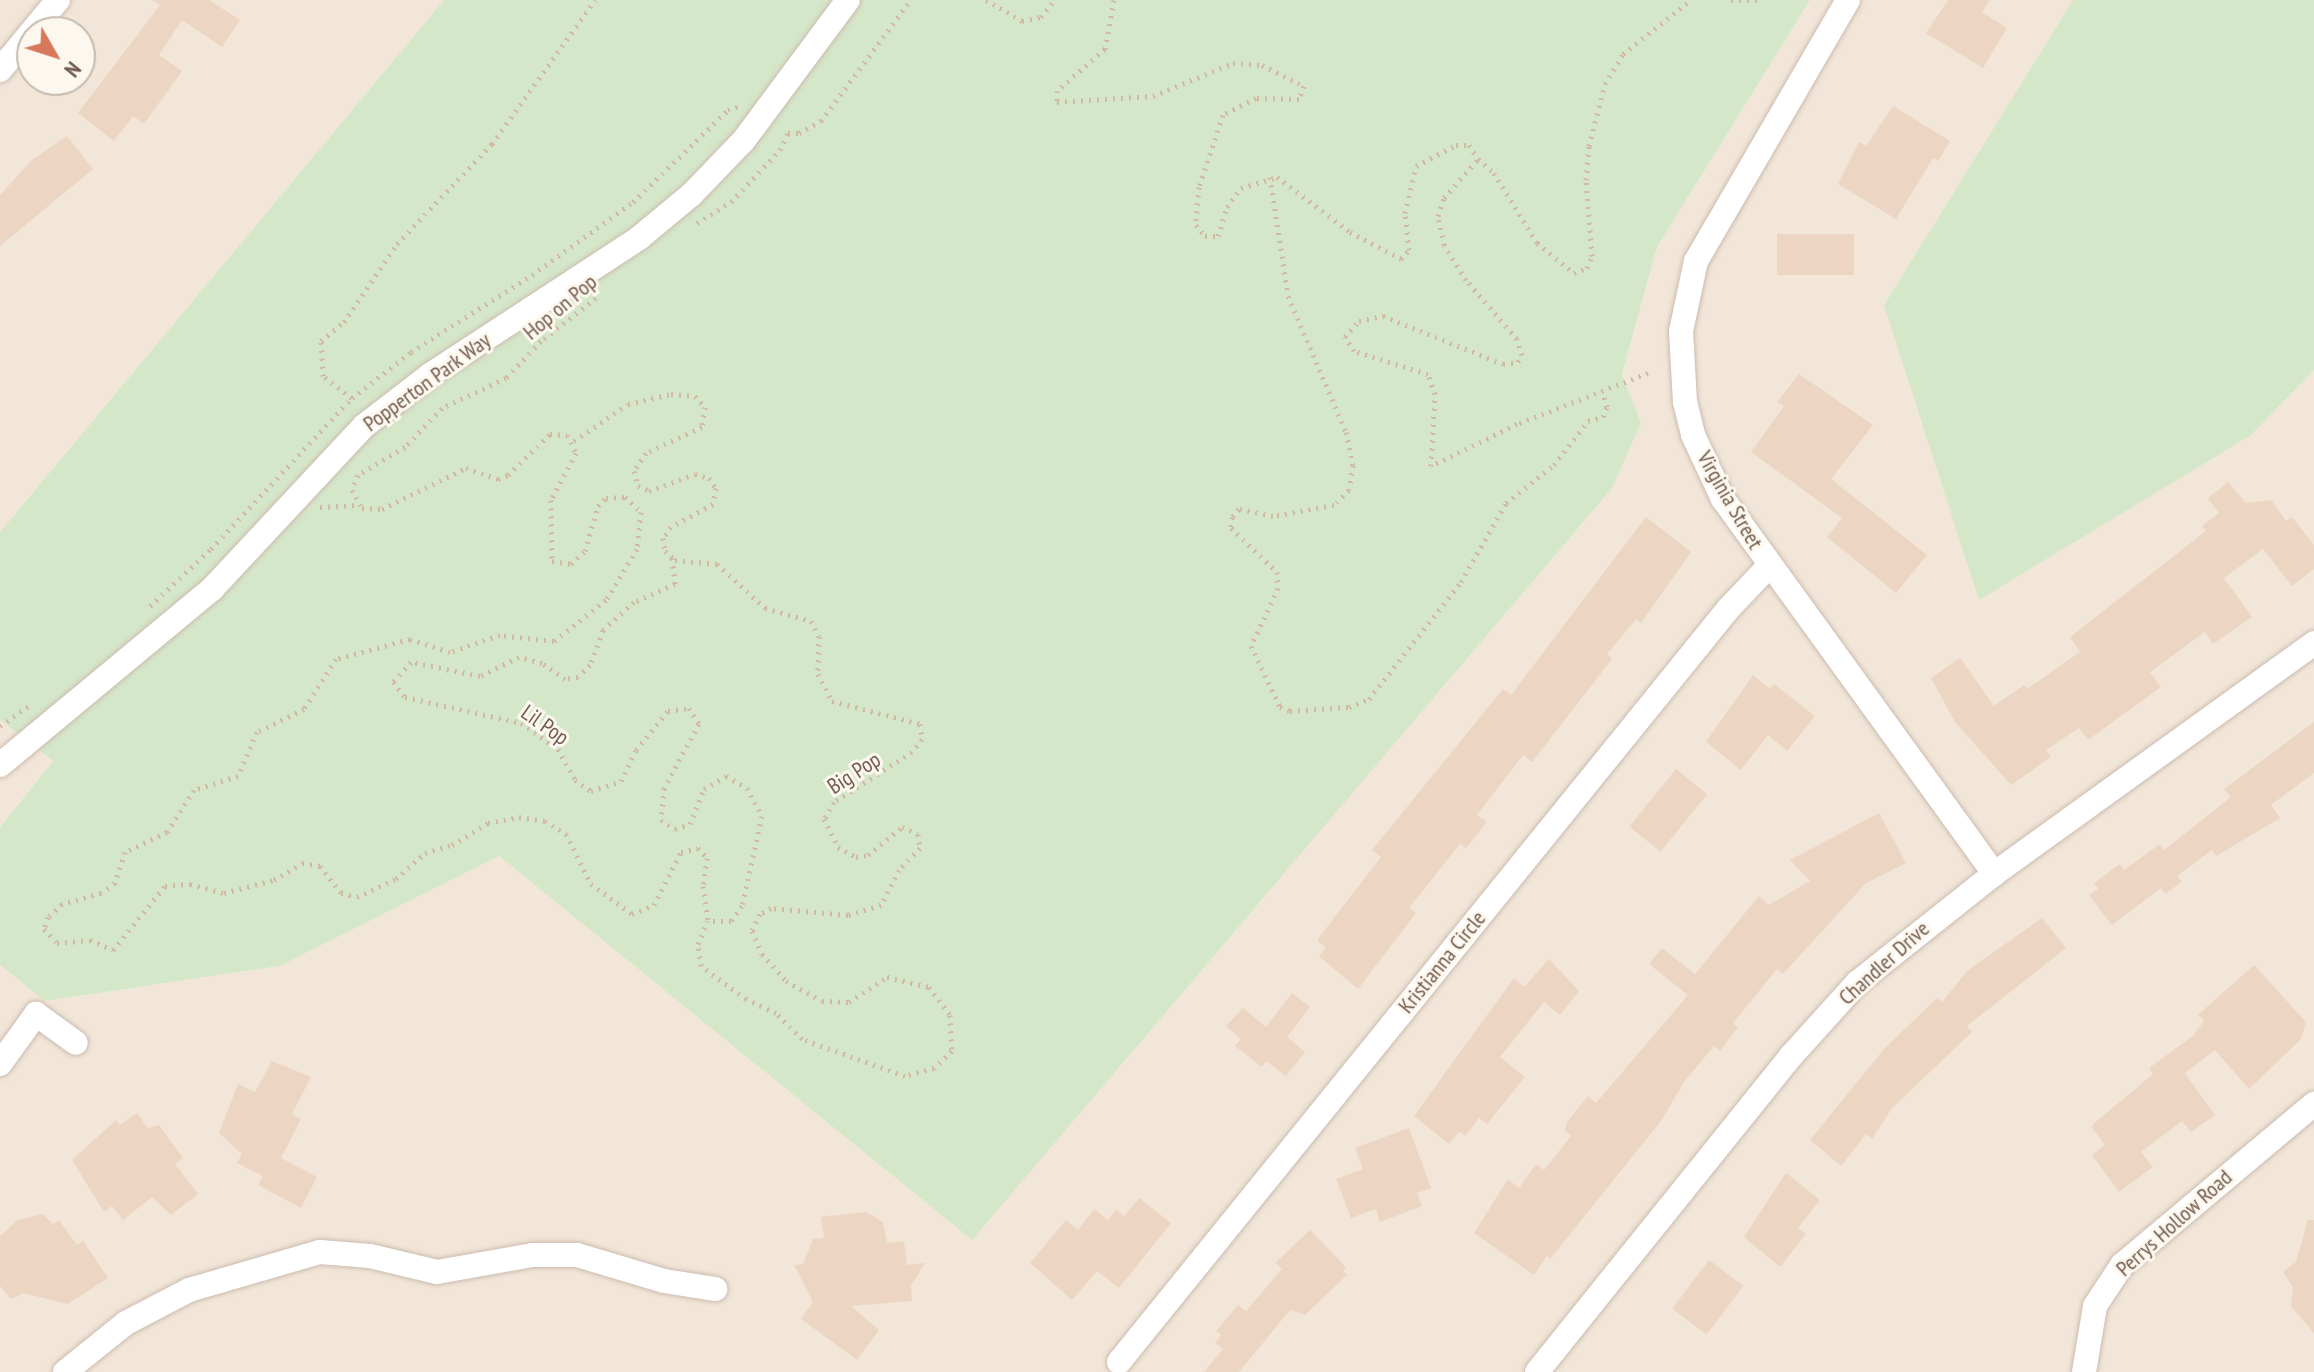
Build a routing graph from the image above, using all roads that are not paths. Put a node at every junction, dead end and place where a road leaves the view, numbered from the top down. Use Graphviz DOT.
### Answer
graph roads {
  1 [pos="58,0"];
  2 [pos="848,0"];
  3 [pos="1848,0"];
  4 [pos="0,70"];
  5 [pos="1769,566"];
  6 [pos="2314,643"];
  7 [pos="0,765"];
  8 [pos="1994,874"];
  9 [pos="76,1043"];
  10 [pos="0,1064"];
  11 [pos="2314,1104"];
  12 [pos="715,1289"];
  13 [pos="1119,1362"];
  14 [pos="65,1372"];
  15 [pos="1537,1372"];
  16 [pos="2084,1372"];
  1 -- 4 [label="street"];
  2 -- 7 [label="street, Popperton Park Way"];
  3 -- 5 [label="street, Virginia Street"];
  5 -- 8 [label="street, Virginia Street"];
  5 -- 13 [label="street, Kristianna Circle"];
  6 -- 8 [label="street, Chandler Drive"];
  8 -- 15 [label="street, Chandler Drive"];
  9 -- 10 [label="street"];
  11 -- 16 [label="street, Perrys Hollow Road"];
  12 -- 14 [label="street"];
}
